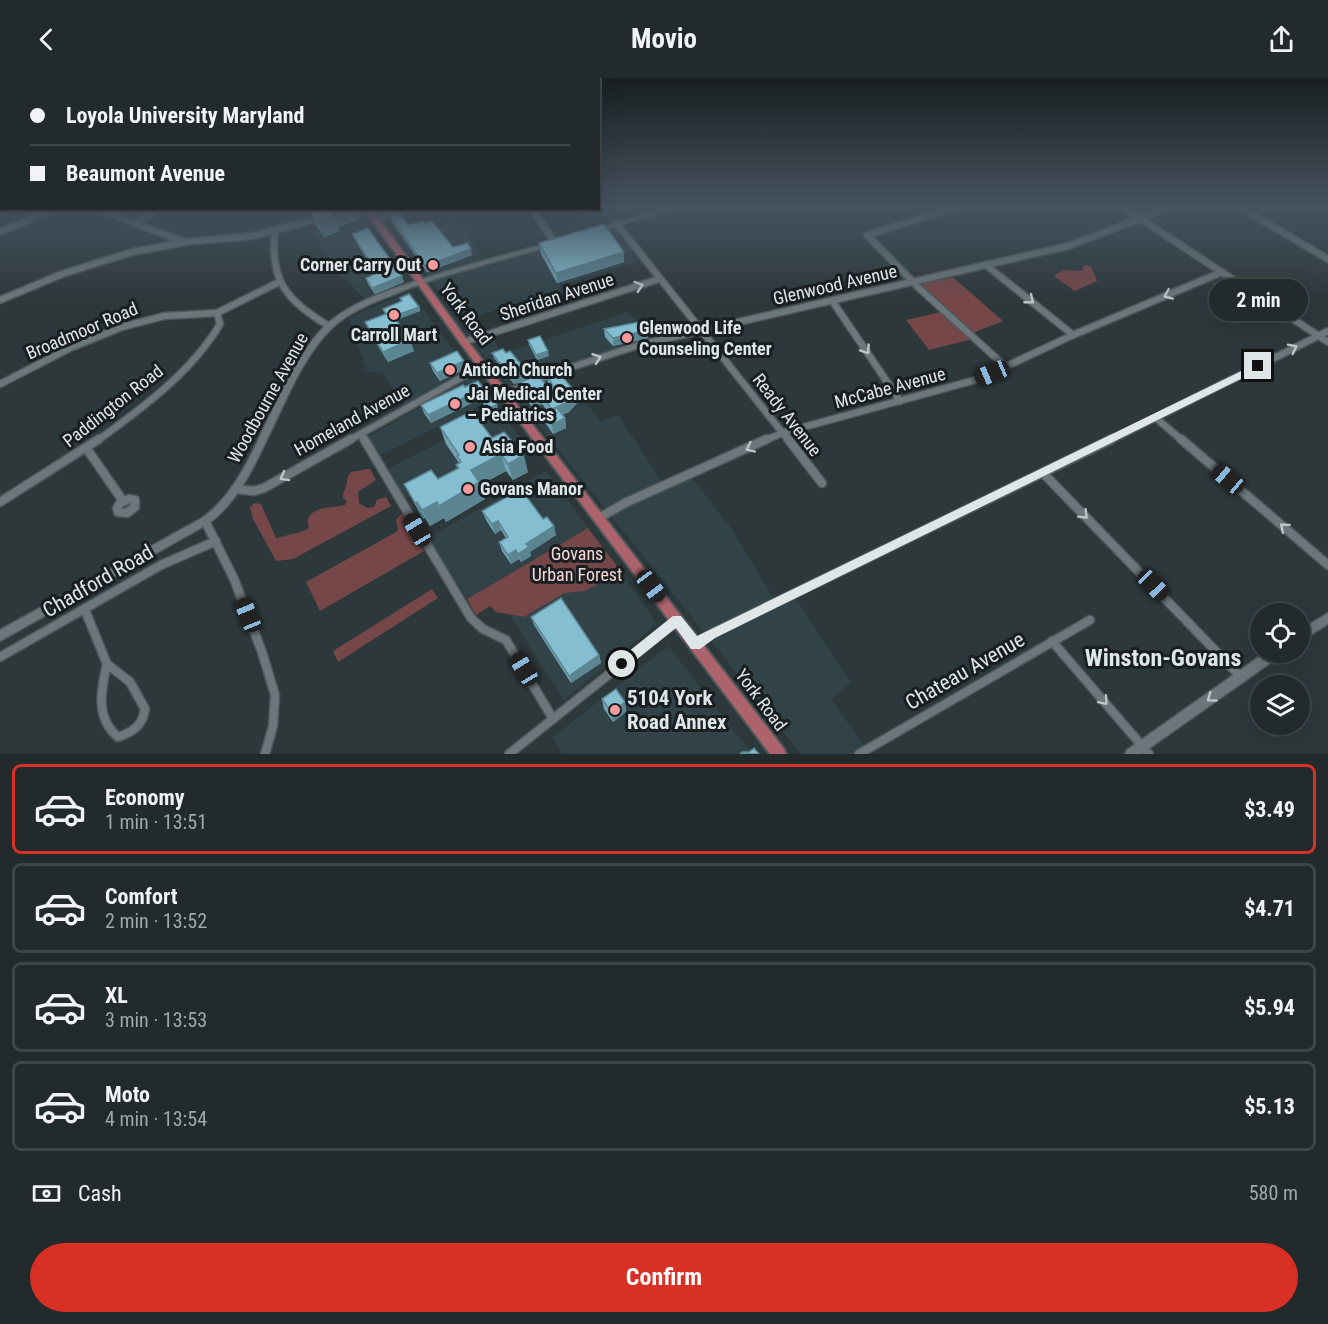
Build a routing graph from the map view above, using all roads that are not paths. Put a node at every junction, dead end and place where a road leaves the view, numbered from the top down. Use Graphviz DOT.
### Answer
graph roads {
  1 [pos="175,238"];
  2 [pos="243,238"];
  3 [pos="274,238"];
  4 [pos="388,238"];
  5 [pos="551,238"];
  6 [pos="627,238"];
  7 [pos="870,238"];
  8 [pos="1090,238"];
  9 [pos="1170,238"];
  10 [pos="1292,238"];
  11 [pos="565,240"];
  12 [pos="184,242"];
  13 [pos="555,243"];
  14 [pos="1328,259"];
  15 [pos="986,264"];
  16 [pos="1222,272"];
  17 [pos="659,279"];
  18 [pos="279,282"];
  19 [pos="914,282"];
  20 [pos="420,283"];
  21 [pos="0,300"];
  22 [pos="833,302"];
  23 [pos="217,313"];
  24 [pos="329,326"];
  25 [pos="1328,331"];
  26 [pos="703,332"];
  27 [pos="1073,335"];
  28 [pos="1319,336"];
  29 [pos="464,342"];
  30 [pos="1328,342"];
  31 [pos="482,366"];
  32 [pos="1006,367"];
  33 [pos="0,384"];
  34 [pos="504,394"];
  35 [pos="900,401"];
  36 [pos="1156,418"];
  37 [pos="782,433"];
  38 [pos="361,435"];
  39 [pos="87,449"];
  40 [pos="1042,473"];
  41 [pos="822,483"];
  42 [pos="235,489"];
  43 [pos="123,501"];
  44 [pos="0,502"];
  45 [pos="599,518"];
  46 [pos="205,521"];
  47 [pos="216,541"];
  48 [pos="1328,565"];
  49 [pos="85,609"];
  50 [pos="1328,618"];
  51 [pos="677,620"];
  52 [pos="1090,620"];
  53 [pos="1310,630"];
  54 [pos="0,636"];
  55 [pos="1052,641"];
  56 [pos="695,644"];
  57 [pos="0,657"];
  58 [pos="1260,663"];
  59 [pos="107,664"];
  60 [pos="1240,676"];
  61 [pos="553,719"];
  62 [pos="1146,750"];
  63 [pos="265,754"];
  64 [pos="509,754"];
  65 [pos="779,754"];
  66 [pos="859,754"];
  67 [pos="1131,754"];
  1 -- 12 [label="street"];
  2 -- 12 [label="street"];
  3 -- 18 [label="street"];
  4 -- 20 [label="main road, York Road"];
  5 -- 13 [label="street"];
  6 -- 17 [label="street, Ready Avenue"];
  7 -- 19 [label="street"];
  8 -- 15 [label="street, Glenwood Avenue"];
  9 -- 16 [label="street"];
  10 -- 14 [label="street"];
  11 -- 13 [label="street, Woodbourne Avenue"];
  12 -- 21 [label="street"];
  13 -- 20 [label="street, Woodbourne Avenue"];
  15 -- 19 [label="street, Glenwood Avenue"];
  15 -- 27 [label="street, one-way"];
  16 -- 27 [label="street, McCabe Avenue, one-way"];
  16 -- 28 [label="street"];
  17 -- 26 [label="street, Ready Avenue"];
  29 -- 17 [label="street, Sheridan Avenue, one-way"];
  18 -- 23 [label="street, Broadmoor Road"];
  18 -- 24 [label="street"];
  19 -- 22 [label="street, Glenwood Avenue"];
  19 -- 32 [label="street"];
  20 -- 24 [label="street, Woodbourne Avenue"];
  20 -- 29 [label="main road, York Road"];
  22 -- 26 [label="street, Glenwood Avenue"];
  22 -- 35 [label="street, one-way"];
  23 -- 33 [label="street, Broadmoor Road"];
  23 -- 39 [label="street, Paddington Road"];
  24 -- 42 [label="street, Woodbourne Avenue"];
  25 -- 28 [label="street"];
  34 -- 26 [label="street, Glenwood Avenue, one-way"];
  26 -- 37 [label="street, Ready Avenue"];
  27 -- 32 [label="street, McCabe Avenue"];
  28 -- 30 [label="street"];
  36 -- 28 [label="street, one-way"];
  29 -- 31 [label="main road, York Road"];
  31 -- 34 [label="main road, York Road"];
  31 -- 38 [label="street, Homeland Avenue"];
  32 -- 35 [label="street, McCabe Avenue"];
  34 -- 45 [label="main road, York Road"];
  35 -- 37 [label="street, McCabe Avenue"];
  36 -- 40 [label="street"];
  48 -- 36 [label="street, one-way"];
  37 -- 41 [label="street, Ready Avenue"];
  37 -- 45 [label="street, McCabe Avenue, one-way"];
  38 -- 42 [label="street, Homeland Avenue, one-way"];
  38 -- 61 [label="street"];
  39 -- 43 [label="street"];
  39 -- 44 [label="street, Paddington Road"];
  40 -- 56 [label="street"];
  40 -- 60 [label="street, one-way"];
  42 -- 46 [label="street, Woodbourne Avenue"];
  45 -- 51 [label="main road, York Road"];
  46 -- 47 [label="street"];
  46 -- 54 [label="street"];
  47 -- 49 [label="street, Chadford Road"];
  47 -- 63 [label="street"];
  49 -- 57 [label="street, Chadford Road"];
  49 -- 59 [label="street"];
  50 -- 53 [label="street"];
  51 -- 56 [label="main road, York Road"];
  51 -- 61 [label="street"];
  52 -- 55 [label="street, Chateau Avenue"];
  55 -- 62 [label="street, one-way"];
  55 -- 66 [label="street, Chateau Avenue"];
  56 -- 65 [label="main road, York Road"];
  58 -- 60 [label="street"];
  59 -- 59 [label="street"];
  60 -- 62 [label="street, one-way"];
  61 -- 64 [label="street"];
  62 -- 67 [label="street"];
}
